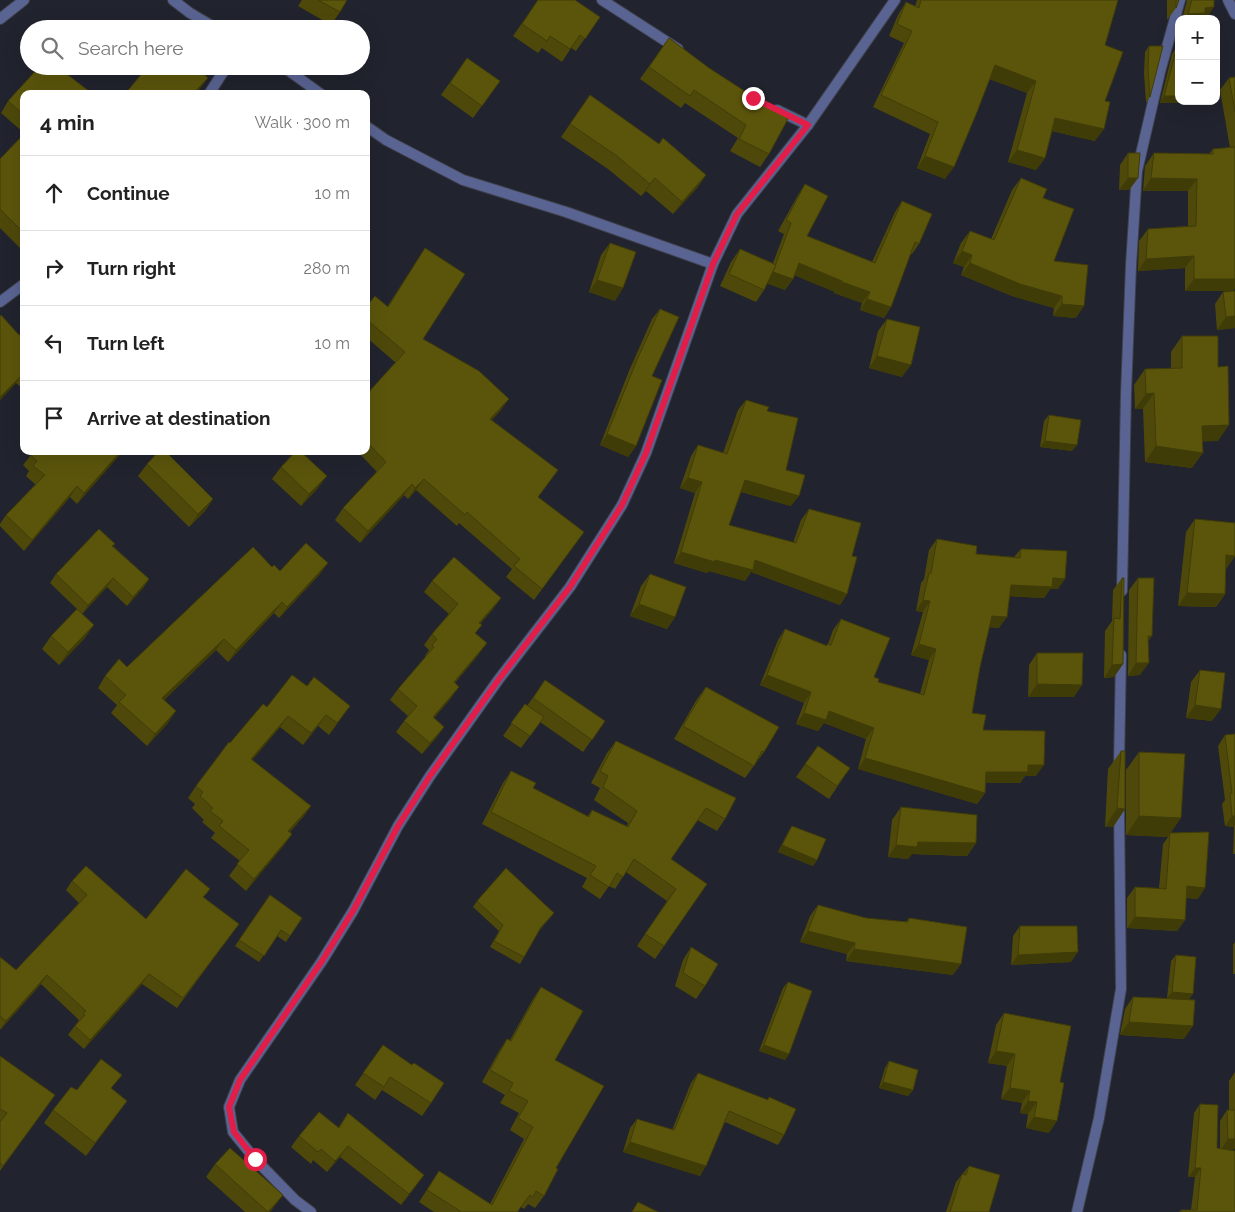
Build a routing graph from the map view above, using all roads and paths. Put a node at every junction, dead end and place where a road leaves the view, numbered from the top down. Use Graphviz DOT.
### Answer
graph roads {
  1 [pos="24,0"];
  2 [pos="173,0"];
  3 [pos="602,0"];
  4 [pos="895,0"];
  5 [pos="1180,0"];
  6 [pos="1228,0"];
  7 [pos="1235,14"];
  8 [pos="0,19"];
  9 [pos="202,20"];
  10 [pos="690,57"];
  11 [pos="221,75"];
  12 [pos="295,75"];
  13 [pos="212,90"];
  14 [pos="315,90"];
  15 [pos="769,106"];
  16 [pos="808,125"];
  17 [pos="370,129"];
  18 [pos="713,264"];
  19 [pos="20,287"];
  20 [pos="0,302"];
  21 [pos="1122,598"];
  22 [pos="1121,645"];
  23 [pos="1119,778"];
  24 [pos="1119,797"];
  25 [pos="311,1212"];
  26 [pos="1077,1212"];
  1 -- 8 [label="street"];
  2 -- 9 [label="street"];
  3 -- 10 [label="street"];
  4 -- 16 [label="street"];
  5 -- 21 [label="street"];
  6 -- 7 [label="street"];
  11 -- 13 [label="street"];
  12 -- 14 [label="street"];
  15 -- 16 [label="street"];
  16 -- 18 [label="street"];
  17 -- 18 [label="street"];
  18 -- 25 [label="street"];
  19 -- 20 [label="street"];
  22 -- 23 [label="street"];
  24 -- 26 [label="street"];
}
